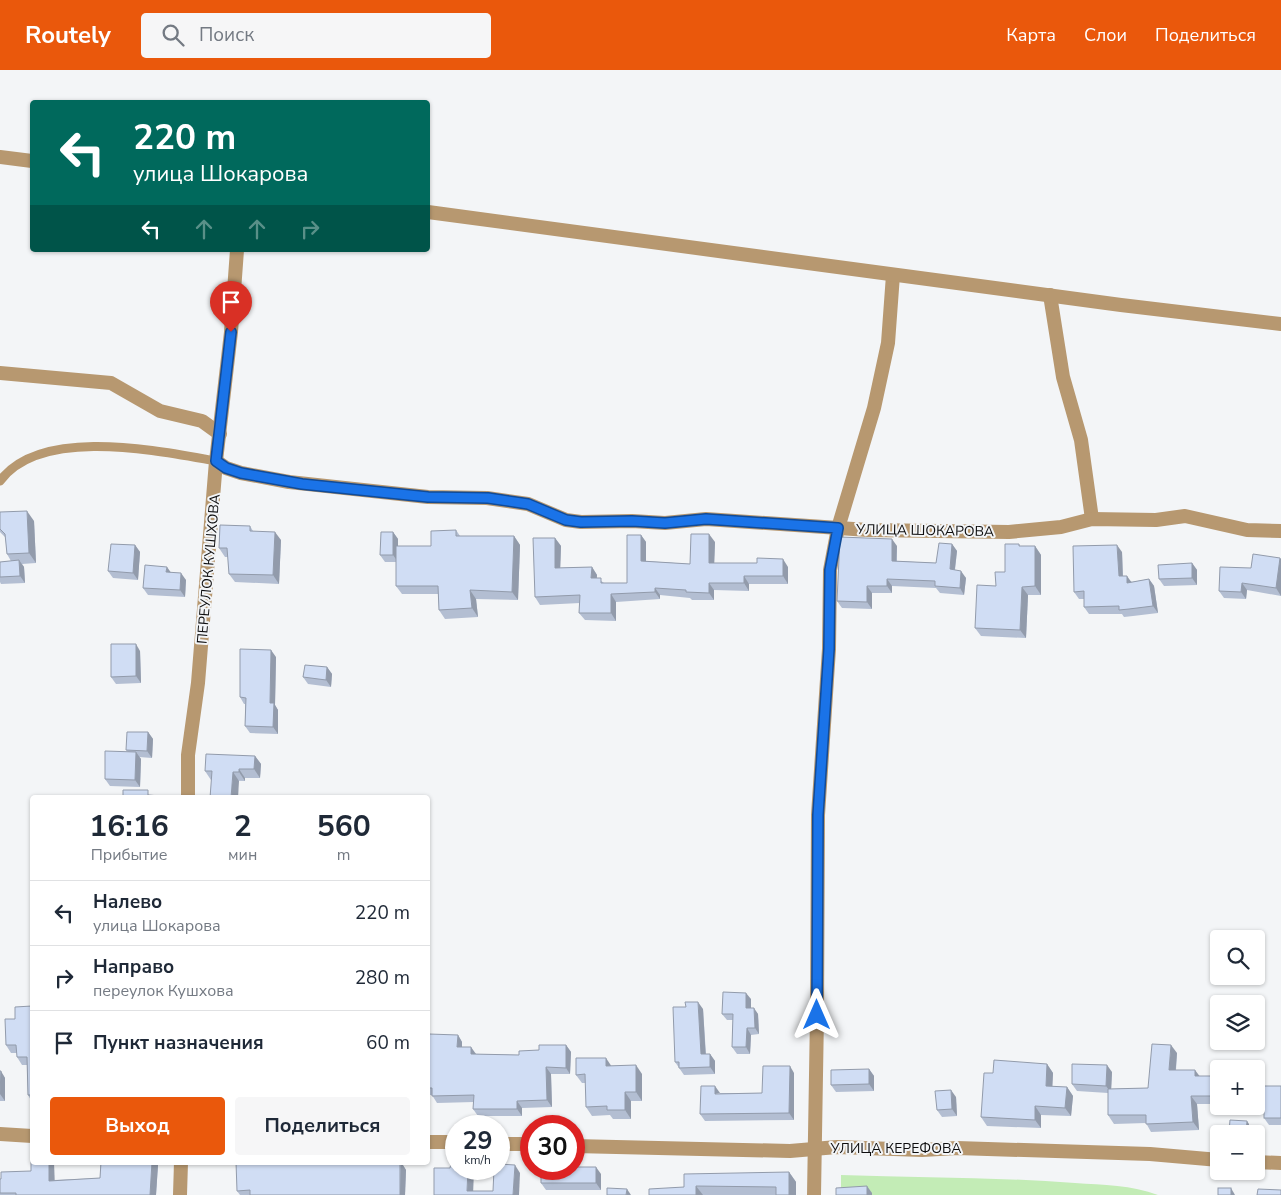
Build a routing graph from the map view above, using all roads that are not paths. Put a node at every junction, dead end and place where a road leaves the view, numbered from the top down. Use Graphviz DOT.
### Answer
graph roads {
  1 [pos="0,157"];
  2 [pos="30,161"];
  3 [pos="430,212"];
  4 [pos="237,252"];
  5 [pos="894,275"];
  6 [pos="1050,295"];
  7 [pos="1281,324"];
  8 [pos="0,373"];
  9 [pos="220,434"];
  10 [pos="216,461"];
  11 [pos="0,481"];
  12 [pos="1092,519"];
  13 [pos="838,528"];
  14 [pos="1281,531"];
  15 [pos="188,795"];
  16 [pos="0,1134"];
  17 [pos="30,1136"];
  18 [pos="430,1142"];
  19 [pos="445,1142"];
  20 [pos="585,1146"];
  21 [pos="814,1149"];
  22 [pos="1210,1159"];
  23 [pos="1265,1162"];
  24 [pos="1281,1163"];
  25 [pos="181,1165"];
  26 [pos="180,1195"];
  27 [pos="814,1195"];
  1 -- 2 [label="street"];
  3 -- 5 [label="street"];
  4 -- 9 [label="street, ПЕРЕУЛОК КУШХОВА"];
  5 -- 6 [label="street"];
  5 -- 13 [label="street"];
  6 -- 7 [label="street"];
  6 -- 12 [label="street"];
  8 -- 9 [label="street"];
  9 -- 10 [label="street, ПЕРЕУЛОК КУШХОВА"];
  10 -- 11 [label="lane"];
  10 -- 13 [label="street, УЛИЦА ШОКАРОВА"];
  10 -- 15 [label="street, ПЕРЕУЛОК КУШХОВА"];
  12 -- 13 [label="street, УЛИЦА ШОКАРОВА"];
  12 -- 14 [label="street, УЛИЦА ШОКАРОВА"];
  13 -- 21 [label="street"];
  16 -- 17 [label="street"];
  18 -- 19 [label="street"];
  20 -- 21 [label="street, УЛИЦА КЕРЕФОВА"];
  21 -- 22 [label="street, УЛИЦА КЕРЕФОВА"];
  21 -- 27 [label="street"];
  23 -- 24 [label="street"];
  25 -- 26 [label="street"];
}
